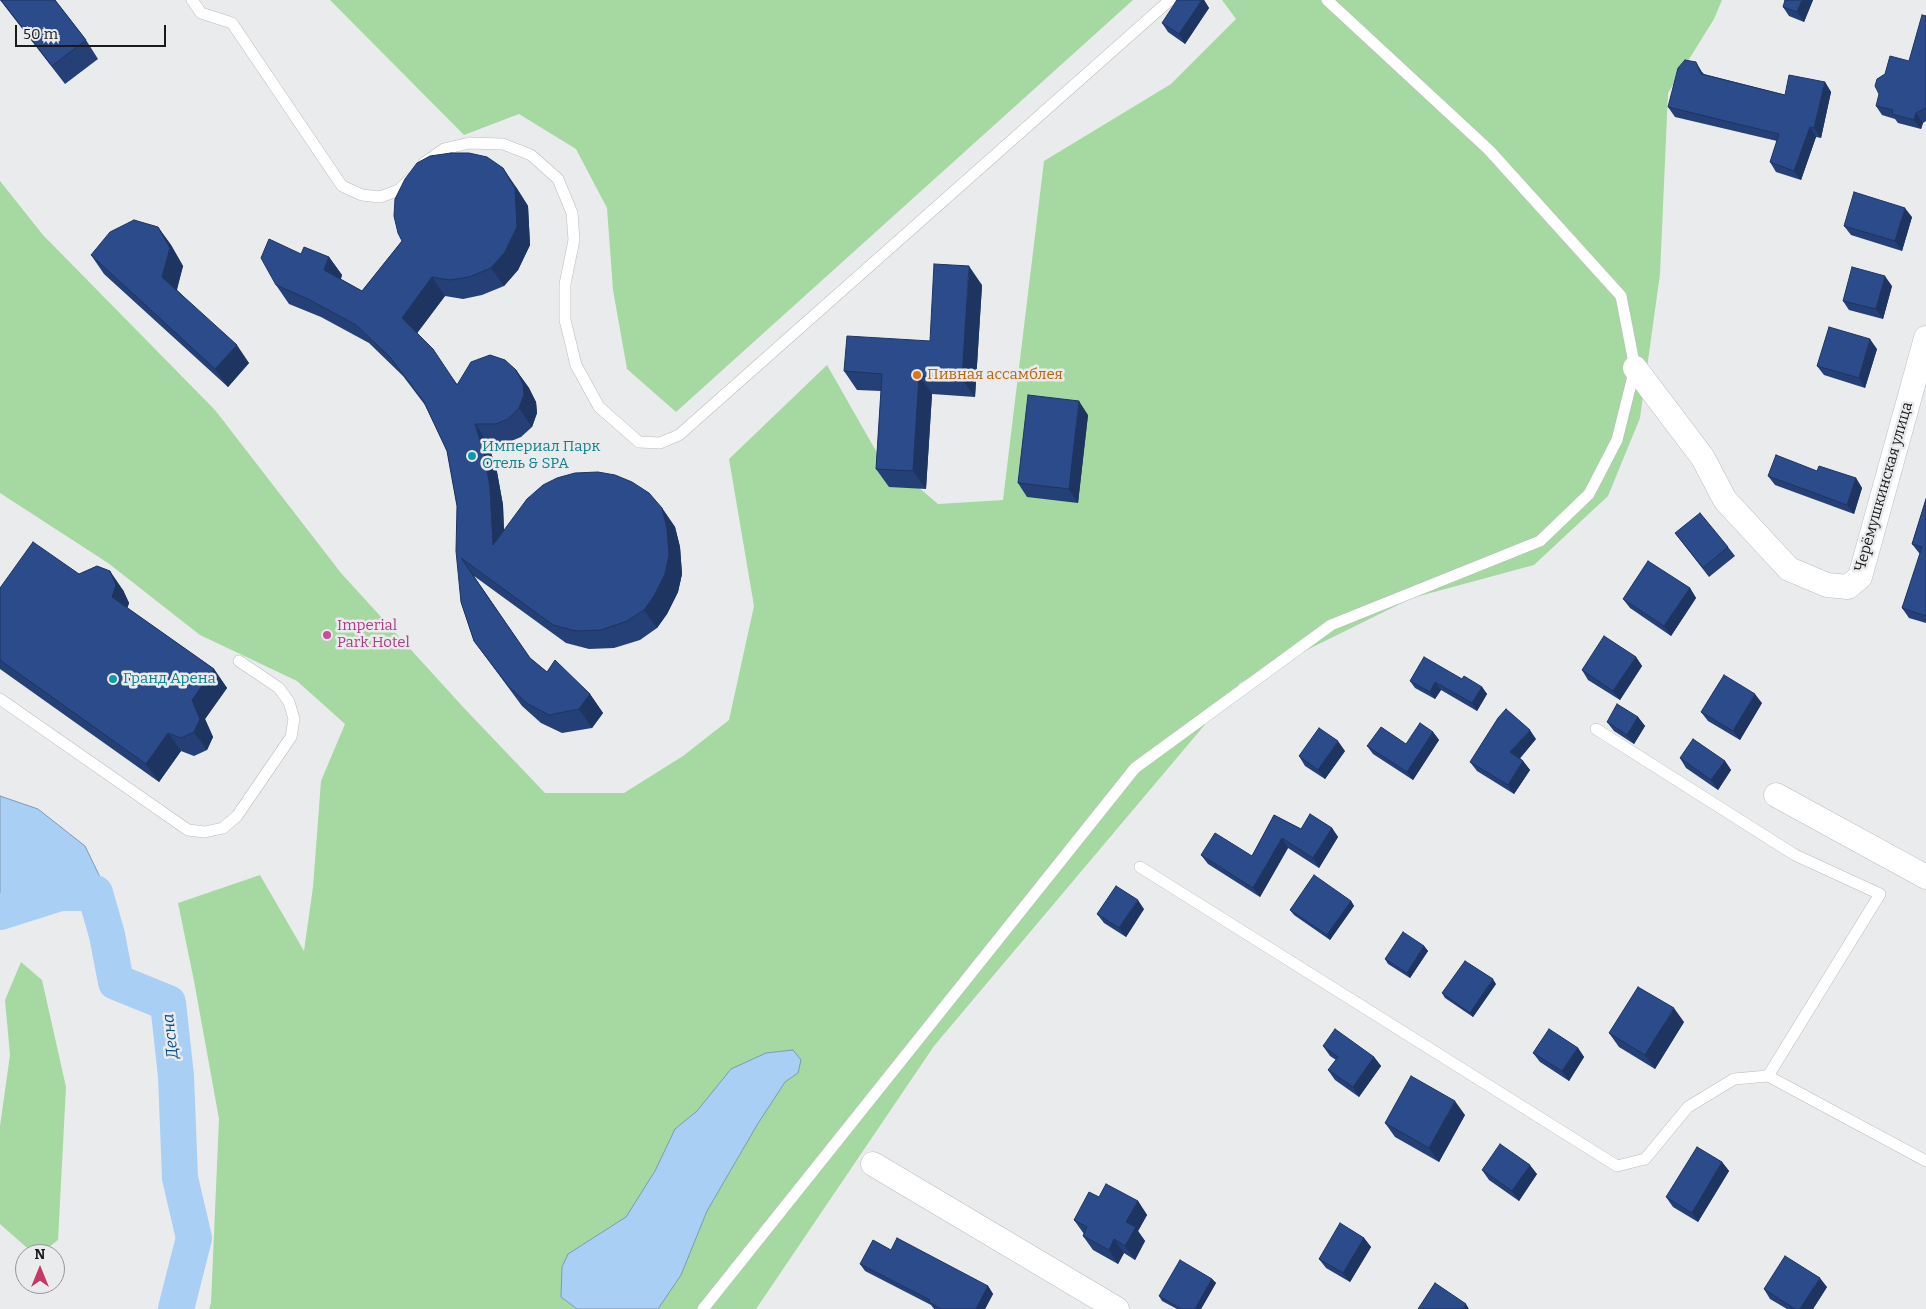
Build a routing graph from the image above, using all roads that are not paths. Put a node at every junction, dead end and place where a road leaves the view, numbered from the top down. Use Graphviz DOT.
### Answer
graph roads {
  1 [pos="192,0"];
  2 [pos="1170,0"];
  3 [pos="1327,0"];
  4 [pos="1926,338"];
  5 [pos="1636,368"];
  6 [pos="239,661"];
  7 [pos="0,698"];
  8 [pos="1596,729"];
  9 [pos="1776,795"];
  10 [pos="1140,867"];
  11 [pos="1926,877"];
  12 [pos="1768,1076"];
  13 [pos="1926,1161"];
  14 [pos="873,1164"];
  15 [pos="703,1309"];
  16 [pos="1117,1309"];
  1 -- 2 [label="lane"];
  3 -- 5 [label="lane"];
  4 -- 5 [label="street, Черёмушкинская улица"];
  5 -- 15 [label="lane"];
  6 -- 7 [label="lane"];
  8 -- 12 [label="lane"];
  9 -- 11 [label="street"];
  10 -- 12 [label="lane"];
  12 -- 13 [label="lane"];
  14 -- 16 [label="street"];
}
